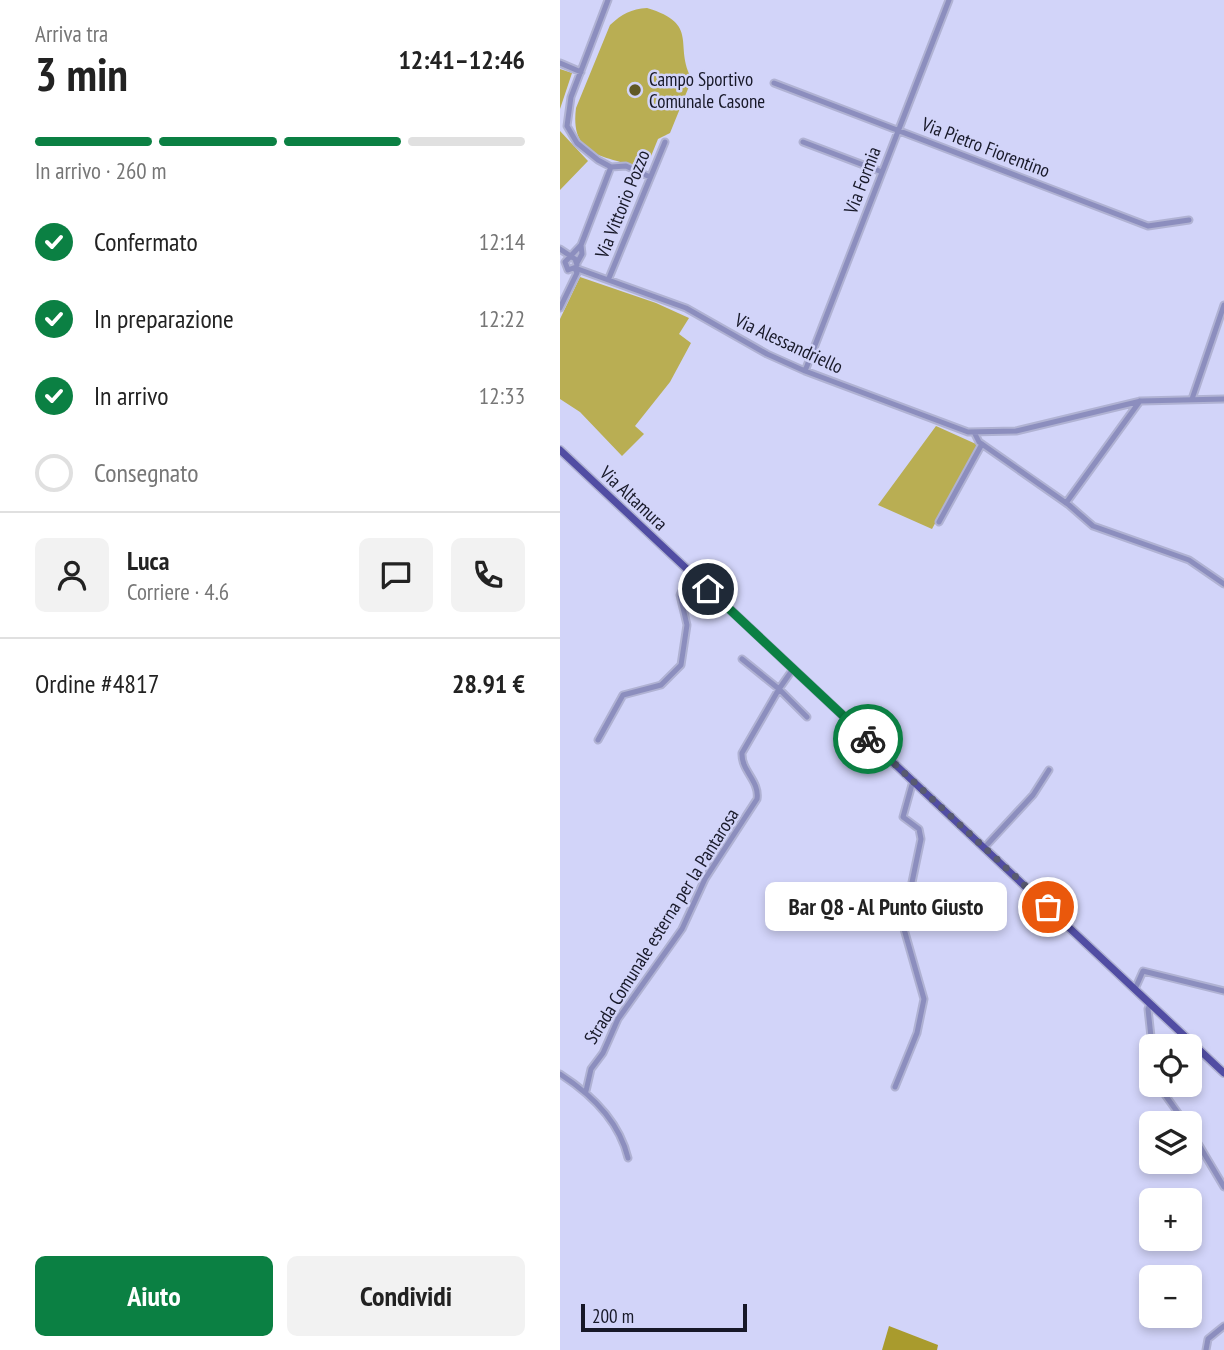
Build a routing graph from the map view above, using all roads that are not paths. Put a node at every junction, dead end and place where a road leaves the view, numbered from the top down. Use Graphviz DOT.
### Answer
graph roads {
  1 [pos="608,0"];
  2 [pos="949,0"];
  3 [pos="560,63"];
  4 [pos="581,72"];
  5 [pos="774,83"];
  6 [pos="898,130"];
  7 [pos="665,142"];
  8 [pos="803,142"];
  9 [pos="611,167"];
  10 [pos="882,172"];
  11 [pos="650,177"];
  12 [pos="1189,220"];
  13 [pos="560,251"];
  14 [pos="569,264"];
  15 [pos="609,278"];
  16 [pos="1224,305"];
  17 [pos="560,308"];
  18 [pos="805,371"];
  19 [pos="1192,399"];
  20 [pos="1224,399"];
  21 [pos="1140,401"];
  22 [pos="975,434"];
  23 [pos="982,444"];
  24 [pos="560,450"];
  25 [pos="1066,503"];
  26 [pos="939,522"];
  27 [pos="691,573"];
  28 [pos="1224,584"];
  29 [pos="742,659"];
  30 [pos="793,669"];
  31 [pos="779,689"];
  32 [pos="807,718"];
  33 [pos="598,740"];
  34 [pos="1049,770"];
  35 [pos="913,782"];
  36 [pos="984,848"];
  37 [pos="1135,989"];
  38 [pos="1224,991"];
  39 [pos="1150,1004"];
  40 [pos="1151,1034"];
  41 [pos="1224,1073"];
  42 [pos="560,1074"];
  43 [pos="895,1087"];
  44 [pos="586,1091"];
  45 [pos="1202,1150"];
  46 [pos="628,1158"];
  47 [pos="1224,1187"];
  48 [pos="1224,1326"];
  49 [pos="1206,1350"];
  1 -- 4 [label="street"];
  2 -- 6 [label="street, Via Formia"];
  3 -- 4 [label="street"];
  4 -- 9 [label="street"];
  5 -- 6 [label="street, Via Pietro Fiorentino"];
  6 -- 10 [label="street, Via Formia"];
  6 -- 12 [label="street, Via Pietro Fiorentino"];
  7 -- 11 [label="street, Via Vittorio Pozzo"];
  8 -- 10 [label="street"];
  9 -- 11 [label="street"];
  9 -- 14 [label="street"];
  10 -- 18 [label="street, Via Formia"];
  11 -- 15 [label="street, Via Vittorio Pozzo"];
  13 -- 14 [label="street"];
  14 -- 15 [label="street, Via Alessandriello"];
  14 -- 17 [label="street"];
  15 -- 18 [label="street, Via Alessandriello"];
  16 -- 19 [label="street"];
  18 -- 22 [label="street, Via Alessandriello"];
  19 -- 20 [label="street"];
  19 -- 21 [label="street"];
  21 -- 22 [label="street"];
  21 -- 25 [label="street"];
  22 -- 23 [label="street"];
  23 -- 25 [label="street"];
  23 -- 26 [label="street"];
  24 -- 27 [label="main road, Via Altamura"];
  25 -- 28 [label="street"];
  27 -- 30 [label="main road, Via Altamura"];
  27 -- 33 [label="street"];
  29 -- 31 [label="street"];
  30 -- 31 [label="street, Strada Comunale esterna per la Pantarosa"];
  30 -- 35 [label="main road, Via Altamura"];
  31 -- 32 [label="street"];
  31 -- 44 [label="street, Strada Comunale esterna per la Pantarosa"];
  34 -- 36 [label="street"];
  35 -- 36 [label="main road, Via Altamura"];
  35 -- 43 [label="street"];
  36 -- 37 [label="main road, Via Altamura"];
  37 -- 38 [label="street"];
  37 -- 39 [label="main road, Via Altamura"];
  39 -- 40 [label="street"];
  39 -- 41 [label="main road, Via Altamura"];
  42 -- 44 [label="street"];
  44 -- 46 [label="street"];
  45 -- 47 [label="street"];
  48 -- 49 [label="street"];
}
